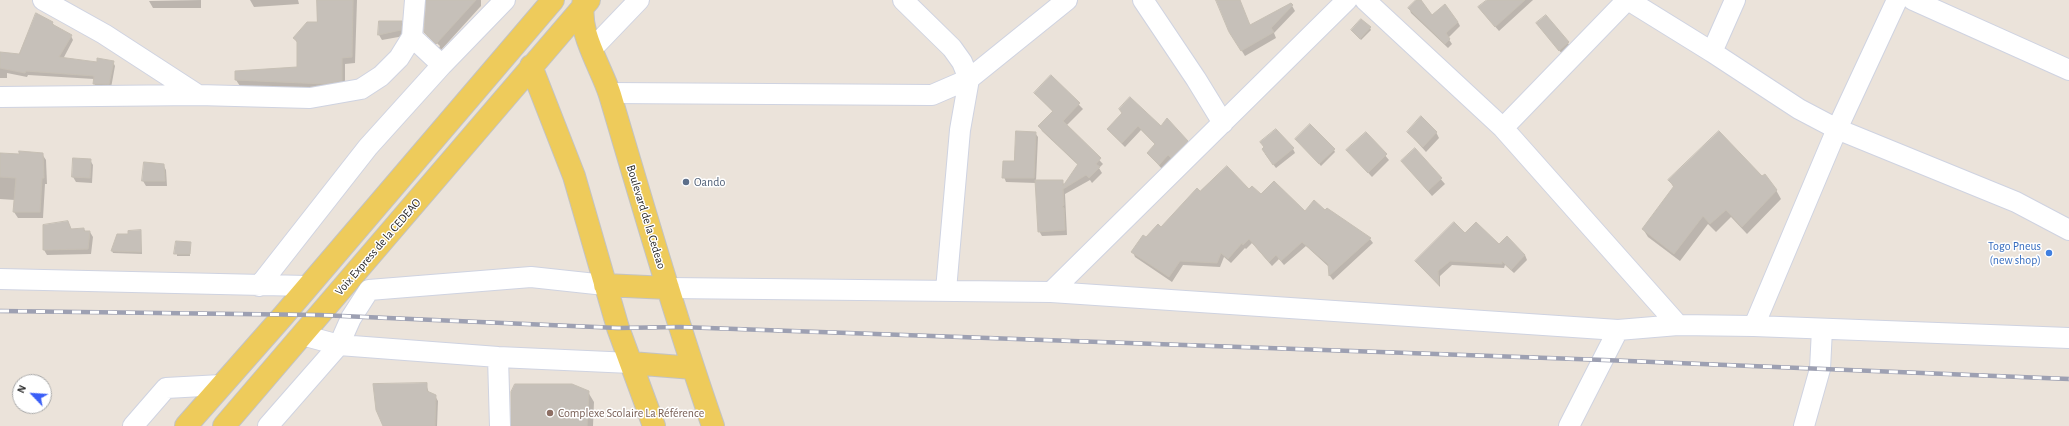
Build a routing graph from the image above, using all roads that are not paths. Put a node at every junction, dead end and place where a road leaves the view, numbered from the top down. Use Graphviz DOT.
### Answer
graph roads {
  1 [pos="43,0"];
  2 [pos="415,0"];
  3 [pos="506,0"];
  4 [pos="639,0"];
  5 [pos="903,0"];
  6 [pos="1067,0"];
  7 [pos="1143,0"];
  8 [pos="1347,0"];
  9 [pos="1365,0"];
  10 [pos="1628,0"];
  11 [pos="1735,0"];
  12 [pos="1897,0"];
  13 [pos="1912,0"];
  14 [pos="552,2"];
  15 [pos="585,3"];
  16 [pos="412,37"];
  17 [pos="592,49"];
  18 [pos="1712,52"];
  19 [pos="442,65"];
  20 [pos="531,66"];
  21 [pos="2069,70"];
  22 [pos="969,79"];
  23 [pos="609,93"];
  24 [pos="198,95"];
  25 [pos="0,97"];
  26 [pos="1223,123"];
  27 [pos="1504,128"];
  28 [pos="1837,129"];
  29 [pos="2069,230"];
  30 [pos="0,279"];
  31 [pos="605,285"];
  32 [pos="258,286"];
  33 [pos="307,286"];
  34 [pos="668,288"];
  35 [pos="946,290"];
  36 [pos="1051,292"];
  37 [pos="1678,325"];
  38 [pos="1754,326"];
  39 [pos="1822,329"];
  40 [pos="1618,330"];
  41 [pos="302,335"];
  42 [pos="2069,338"];
  43 [pos="339,345"];
  44 [pos="498,357"];
  45 [pos="631,363"];
  46 [pos="693,368"];
  47 [pos="221,385"];
  48 [pos="132,426"];
  49 [pos="186,426"];
  50 [pos="224,426"];
  51 [pos="268,426"];
  52 [pos="500,426"];
  53 [pos="654,426"];
  54 [pos="713,426"];
  55 [pos="1569,426"];
  56 [pos="1804,426"];
  1 -- 24 [label="street"];
  2 -- 16 [label="street"];
  3 -- 19 [label="street"];
  4 -- 17 [label="street"];
  5 -- 22 [label="street"];
  6 -- 22 [label="street"];
  7 -- 26 [label="street"];
  8 -- 26 [label="street"];
  9 -- 27 [label="street"];
  10 -- 18 [label="street"];
  10 -- 27 [label="street"];
  11 -- 18 [label="street"];
  12 -- 28 [label="street"];
  13 -- 21 [label="street"];
  14 -- 20 [label="main road"];
  14 -- 33 [label="main road"];
  15 -- 17 [label="main road, Boulevard de la Cedeao"];
  15 -- 20 [label="main road"];
  16 -- 19 [label="street"];
  16 -- 24 [label="street"];
  17 -- 23 [label="main road, Boulevard de la Cedeao"];
  18 -- 28 [label="street"];
  19 -- 32 [label="street"];
  20 -- 31 [label="main road"];
  20 -- 41 [label="main road, Voix Express de la CEDEAO"];
  22 -- 23 [label="street"];
  22 -- 35 [label="street"];
  23 -- 34 [label="main road, Boulevard de la Cedeao"];
  24 -- 25 [label="street"];
  26 -- 36 [label="street"];
  27 -- 37 [label="street"];
  28 -- 29 [label="street"];
  28 -- 38 [label="street"];
  30 -- 32 [label="street"];
  31 -- 34 [label="main road"];
  31 -- 43 [label="street"];
  31 -- 45 [label="main road"];
  32 -- 33 [label="street"];
  33 -- 47 [label="main road"];
  34 -- 35 [label="street"];
  34 -- 46 [label="main road, Boulevard de la Cedeao"];
  35 -- 36 [label="street"];
  36 -- 40 [label="street"];
  37 -- 38 [label="street"];
  37 -- 40 [label="street"];
  38 -- 39 [label="street"];
  39 -- 42 [label="street"];
  39 -- 56 [label="street"];
  40 -- 55 [label="street"];
  41 -- 43 [label="street"];
  41 -- 50 [label="main road, Voix Express de la CEDEAO"];
  43 -- 44 [label="street"];
  43 -- 51 [label="street"];
  44 -- 45 [label="street"];
  44 -- 52 [label="street"];
  45 -- 46 [label="main road"];
  45 -- 53 [label="main road"];
  46 -- 54 [label="main road, Boulevard de la Cedeao"];
  47 -- 48 [label="street"];
  47 -- 49 [label="main road"];
}
